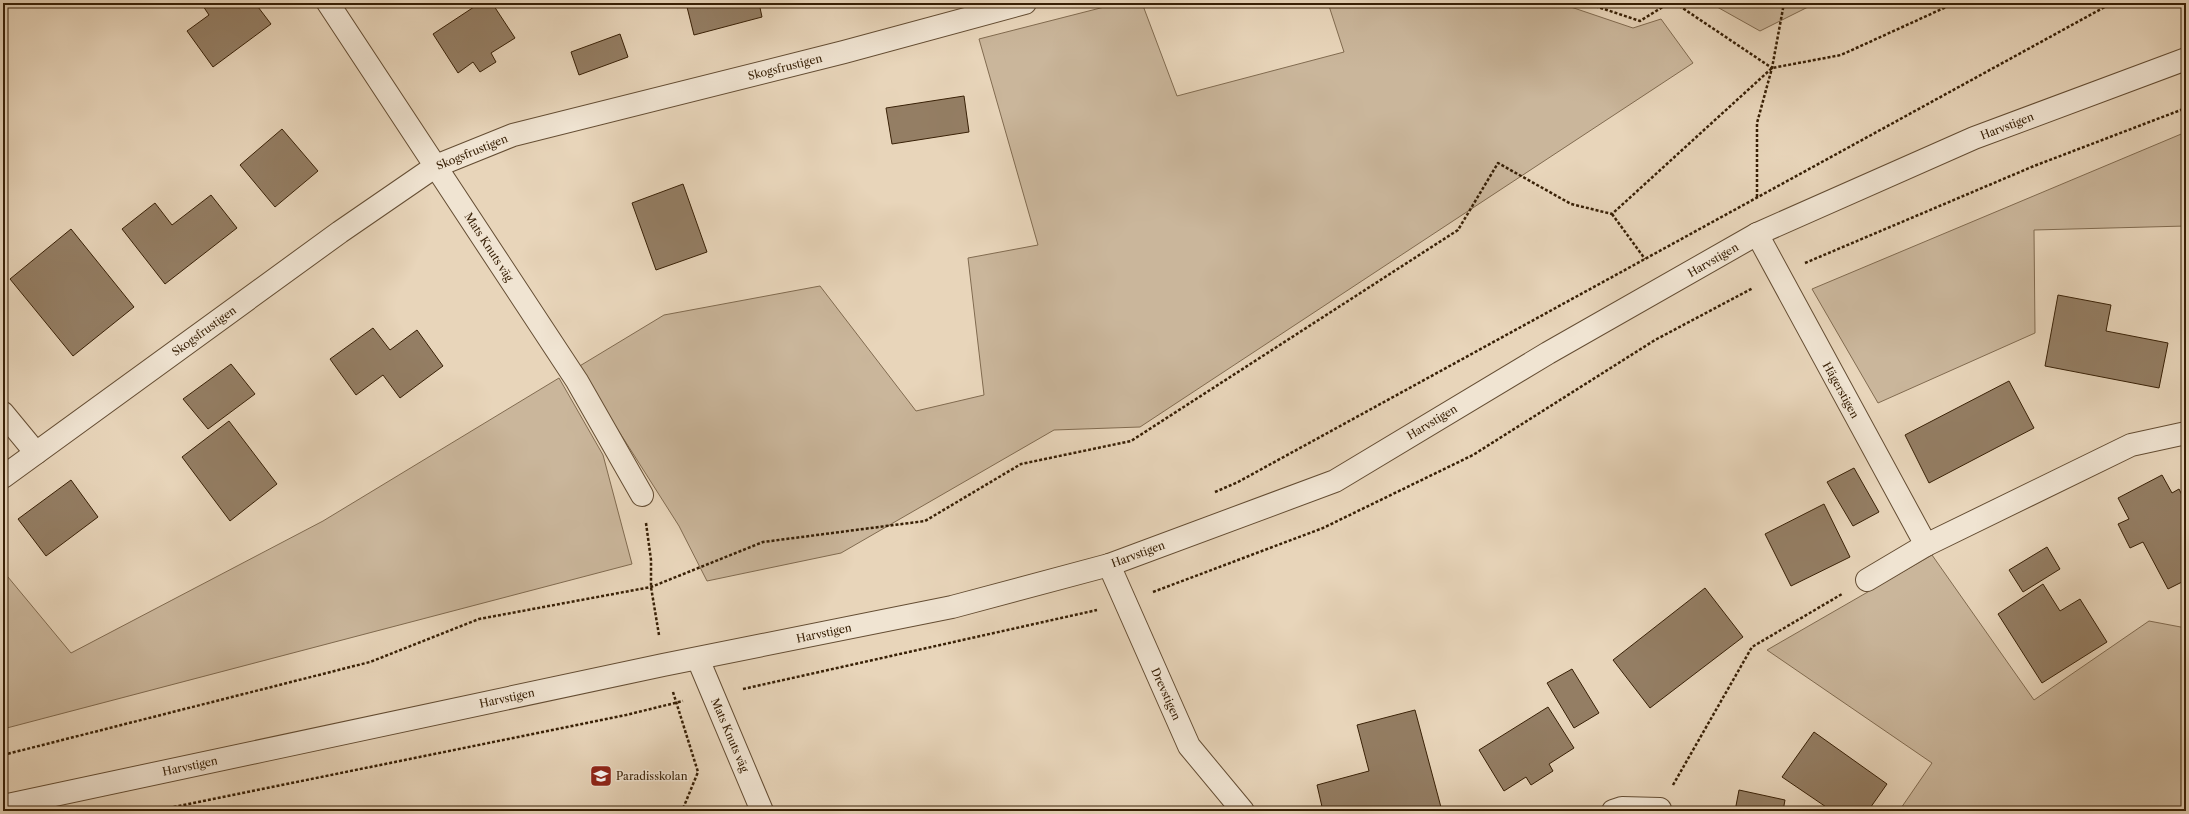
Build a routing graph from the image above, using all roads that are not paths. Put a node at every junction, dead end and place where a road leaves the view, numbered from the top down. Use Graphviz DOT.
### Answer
graph roads {
  1 [pos="328,3"];
  2 [pos="1024,3"];
  3 [pos="2186,58"];
  4 [pos="436,166"];
  5 [pos="1757,234"];
  6 [pos="3,413"];
  7 [pos="2186,433"];
  8 [pos="36,453"];
  9 [pos="3,477"];
  10 [pos="642,495"];
  11 [pos="1926,545"];
  12 [pos="1109,566"];
  13 [pos="1867,580"];
  14 [pos="698,659"];
  15 [pos="3,806"];
  16 [pos="1660,809"];
  17 [pos="762,811"];
  18 [pos="1243,811"];
  19 [pos="1613,811"];
  1 -- 4 [label="street, Mats Knuts väg"];
  2 -- 4 [label="street, Skogsfrustigen"];
  3 -- 5 [label="street, Harvstigen"];
  4 -- 8 [label="street, Skogsfrustigen"];
  4 -- 10 [label="street, Mats Knuts väg"];
  5 -- 11 [label="street, Hägerstigen"];
  5 -- 12 [label="street, Harvstigen"];
  6 -- 8 [label="street"];
  7 -- 11 [label="street"];
  8 -- 9 [label="street, Skogsfrustigen"];
  11 -- 13 [label="street"];
  12 -- 14 [label="street, Harvstigen"];
  12 -- 18 [label="street, Drevstigen"];
  14 -- 15 [label="street, Harvstigen"];
  14 -- 17 [label="street, Mats Knuts väg"];
  16 -- 19 [label="street"];
}
